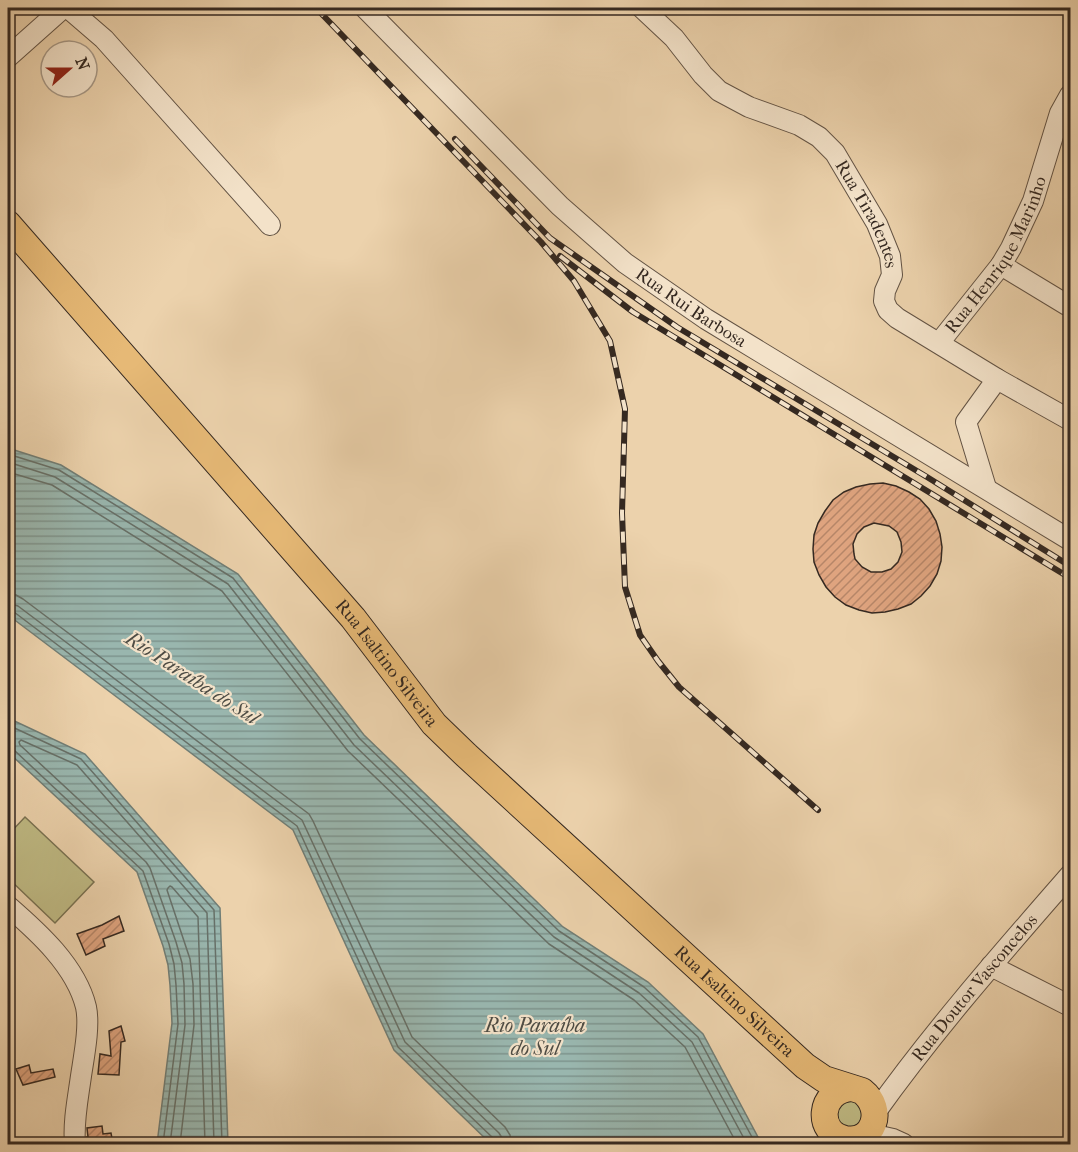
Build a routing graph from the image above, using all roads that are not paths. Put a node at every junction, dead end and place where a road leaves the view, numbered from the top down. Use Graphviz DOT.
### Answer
graph roads {
  1 [pos="63,8"];
  2 [pos="68,8"];
  3 [pos="365,8"];
  4 [pos="642,8"];
  5 [pos="8,57"];
  6 [pos="1071,95"];
  7 [pos="8,224"];
  8 [pos="270,225"];
  9 [pos="1001,265"];
  10 [pos="1067,305"];
  11 [pos="939,343"];
  12 [pos="997,379"];
  13 [pos="1071,420"];
  14 [pos="986,488"];
  15 [pos="1071,540"];
  16 [pos="1071,874"];
  17 [pos="8,906"];
  18 [pos="991,966"];
  19 [pos="1071,1006"];
  20 [pos="805,1066"];
  21 [pos="903,1074"];
  22 [pos="857,1090"];
  23 [pos="828,1127"];
  24 [pos="867,1129"];
  25 [pos="899,1142"];
  26 [pos="75,1144"];
  1 -- 5 [label="street"];
  2 -- 8 [label="street"];
  3 -- 14 [label="street, Rua Rui Barbosa"];
  4 -- 11 [label="street, Rua Tiradentes"];
  6 -- 9 [label="street, Rua Henrique Marinho"];
  7 -- 20 [label="main road, Rua Isaltino Silveira"];
  9 -- 10 [label="street"];
  9 -- 11 [label="street, Rua Henrique Marinho"];
  11 -- 12 [label="street, Rua Tiradentes"];
  12 -- 13 [label="street, Rua Tiradentes"];
  12 -- 14 [label="street"];
  14 -- 15 [label="street, Rua Rui Barbosa"];
  16 -- 18 [label="street, Rua Doutor Vasconcelos"];
  17 -- 26 [label="street"];
  18 -- 19 [label="street"];
  18 -- 21 [label="street, Rua Doutor Vasconcelos"];
  20 -- 22 [label="main road"];
  20 -- 23 [label="main road"];
  21 -- 22 [label="street, Rua Doutor Vasconcelos"];
  21 -- 24 [label="street, Rua Doutor Vasconcelos"];
  22 -- 23 [label="main road"];
  22 -- 24 [label="main road"];
  23 -- 24 [label="main road"];
  24 -- 25 [label="street"];
}
